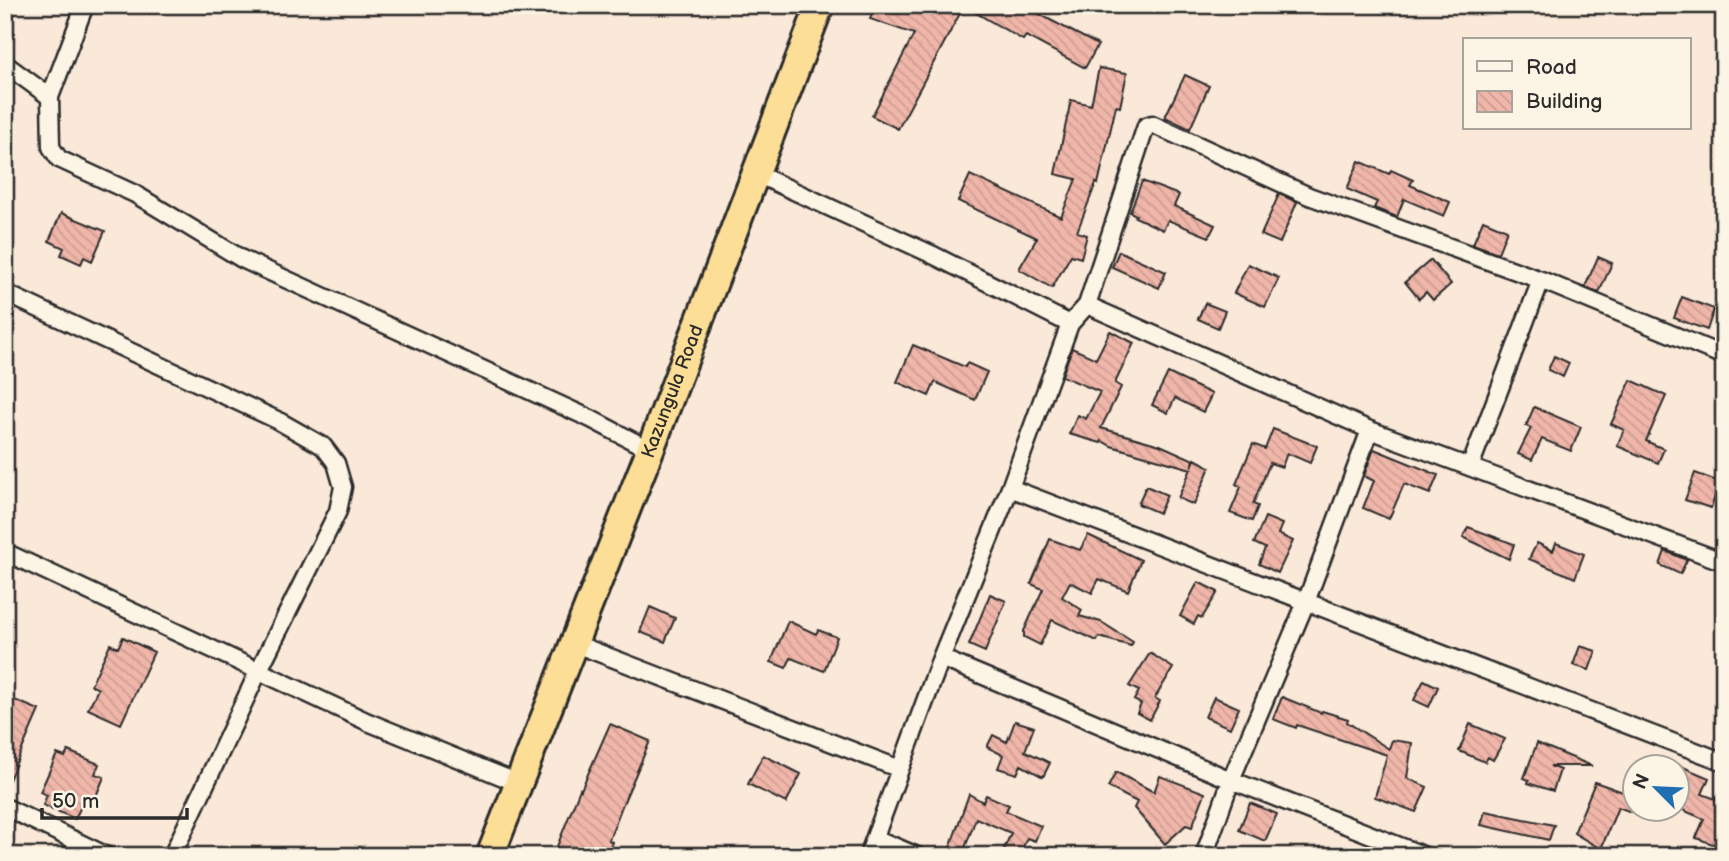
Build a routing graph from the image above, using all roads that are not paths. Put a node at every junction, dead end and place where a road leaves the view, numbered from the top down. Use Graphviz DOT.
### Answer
graph roads {
  1 [pos="85,5"];
  2 [pos="820,5"];
  3 [pos="5,64"];
  4 [pos="50,97"];
  5 [pos="757,174"];
  6 [pos="1541,280"];
  7 [pos="5,293"];
  8 [pos="1087,305"];
  9 [pos="1070,324"];
  10 [pos="1724,356"];
  11 [pos="1370,430"];
  12 [pos="650,450"];
  13 [pos="1470,467"];
  14 [pos="1010,488"];
  15 [pos="5,552"];
  16 [pos="1724,562"];
  17 [pos="1306,602"];
  18 [pos="573,643"];
  19 [pos="941,658"];
  20 [pos="259,670"];
  21 [pos="1724,762"];
  22 [pos="900,769"];
  23 [pos="1231,780"];
  24 [pos="518,783"];
  25 [pos="5,807"];
  26 [pos="875,838"];
  27 [pos="107,856"];
  28 [pos="172,856"];
  29 [pos="490,856"];
  30 [pos="868,856"];
  31 [pos="917,856"];
  32 [pos="1204,856"];
  33 [pos="1424,856"];
  1 -- 4 [label="street"];
  2 -- 5 [label="highway, Kazungula Road"];
  3 -- 4 [label="street"];
  4 -- 12 [label="street"];
  5 -- 9 [label="street"];
  5 -- 12 [label="highway, Kazungula Road"];
  6 -- 8 [label="street"];
  6 -- 10 [label="street"];
  6 -- 13 [label="street"];
  7 -- 20 [label="street"];
  8 -- 9 [label="street"];
  8 -- 11 [label="street"];
  9 -- 14 [label="street"];
  11 -- 13 [label="street"];
  11 -- 17 [label="street"];
  12 -- 18 [label="highway, Kazungula Road"];
  13 -- 16 [label="street"];
  14 -- 17 [label="street"];
  14 -- 19 [label="street"];
  15 -- 20 [label="street"];
  17 -- 21 [label="street"];
  17 -- 23 [label="street"];
  18 -- 22 [label="street"];
  18 -- 24 [label="highway, Kazungula Road"];
  19 -- 22 [label="street"];
  19 -- 23 [label="street"];
  20 -- 24 [label="street"];
  20 -- 28 [label="street"];
  22 -- 26 [label="street"];
  23 -- 32 [label="street"];
  23 -- 33 [label="street"];
  24 -- 29 [label="highway, Kazungula Road"];
  25 -- 27 [label="street"];
  26 -- 30 [label="street"];
  26 -- 31 [label="street"];
}
